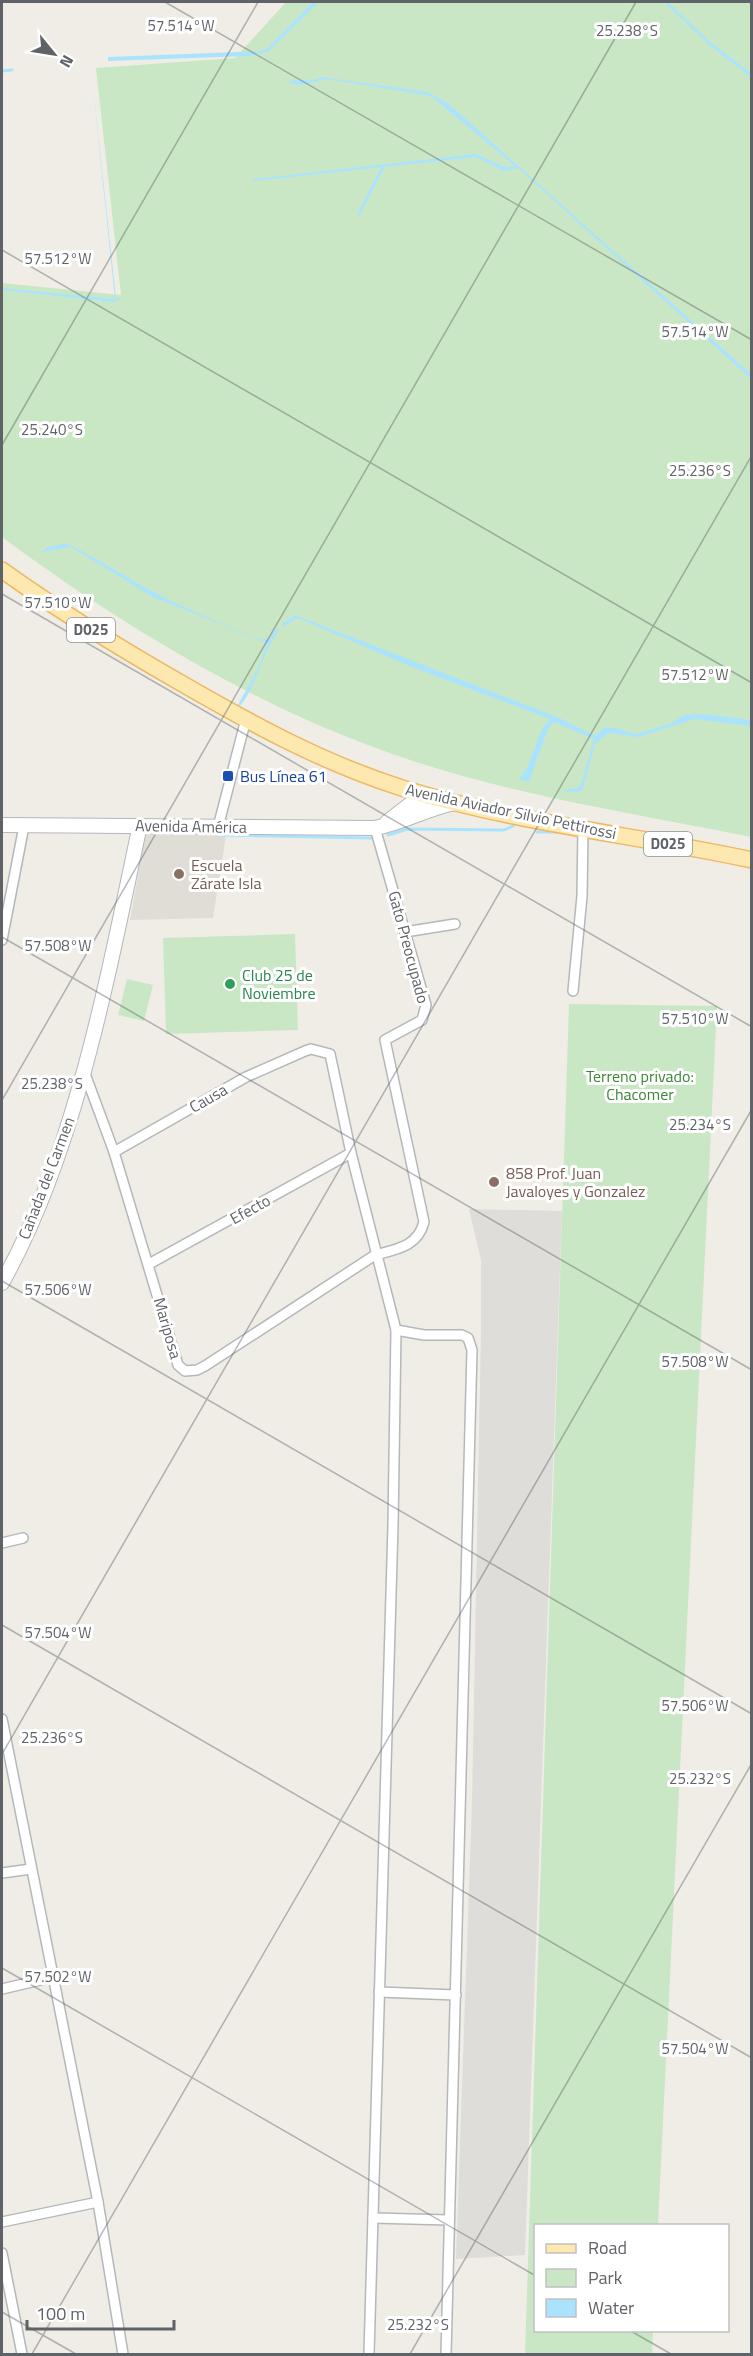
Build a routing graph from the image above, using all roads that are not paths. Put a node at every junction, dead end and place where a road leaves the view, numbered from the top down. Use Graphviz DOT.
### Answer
graph roads {
  1 [pos="2,570"];
  2 [pos="246,720"];
  3 [pos="428,795"];
  4 [pos="460,803"];
  5 [pos="2,825"];
  6 [pos="140,825"];
  7 [pos="24,826"];
  8 [pos="218,827"];
  9 [pos="378,827"];
  10 [pos="584,828"];
  11 [pos="752,860"];
  12 [pos="455,924"];
  13 [pos="405,932"];
  14 [pos="2,940"];
  15 [pos="573,991"];
  16 [pos="84,1070"];
  17 [pos="114,1152"];
  18 [pos="351,1153"];
  19 [pos="375,1255"];
  20 [pos="149,1264"];
  21 [pos="2,1281"];
  22 [pos="396,1330"];
  23 [pos="22,1538"];
  24 [pos="2,1543"];
  25 [pos="2,1719"];
  26 [pos="5,1760"];
  27 [pos="31,1869"];
  28 [pos="2,1873"];
  29 [pos="53,1977"];
  30 [pos="2,1989"];
  31 [pos="380,1992"];
  32 [pos="456,1995"];
  33 [pos="98,2202"];
  34 [pos="373,2218"];
  35 [pos="449,2220"];
  36 [pos="2,2222"];
  37 [pos="2,2253"];
  38 [pos="22,2355"];
  39 [pos="123,2355"];
  40 [pos="369,2355"];
  41 [pos="446,2355"];
  1 -- 2 [label="main road, Avenida Aviador Silvio Pettirossi / D025"];
  2 -- 3 [label="main road, Avenida Aviador Silvio Pettirossi / D025"];
  2 -- 8 [label="street"];
  3 -- 4 [label="main road, Avenida Aviador Silvio Pettirossi / D025"];
  3 -- 9 [label="main road"];
  4 -- 9 [label="main road, Avenida América"];
  4 -- 10 [label="main road, Avenida Aviador Silvio Pettirossi / D025"];
  5 -- 7 [label="main road, Avenida América"];
  6 -- 7 [label="main road, Avenida América"];
  6 -- 8 [label="main road, Avenida América"];
  6 -- 16 [label="main road, Cañada del Carmen"];
  7 -- 14 [label="street"];
  8 -- 9 [label="main road, Avenida América"];
  9 -- 13 [label="street, Gato Preocupado"];
  10 -- 11 [label="main road, Avenida Aviador Silvio Pettirossi / D025"];
  10 -- 15 [label="street"];
  12 -- 13 [label="street"];
  13 -- 19 [label="street, Gato Preocupado"];
  16 -- 17 [label="street, Mariposa"];
  16 -- 21 [label="main road, Cañada del Carmen"];
  17 -- 18 [label="street, Causa"];
  17 -- 20 [label="street, Mariposa"];
  18 -- 19 [label="street"];
  18 -- 20 [label="street, Efecto"];
  19 -- 20 [label="street, Mariposa"];
  19 -- 22 [label="street"];
  22 -- 31 [label="street"];
  22 -- 32 [label="street"];
  23 -- 24 [label="street"];
  25 -- 26 [label="street"];
  26 -- 27 [label="street"];
  27 -- 28 [label="street"];
  27 -- 29 [label="street"];
  29 -- 30 [label="street"];
  29 -- 33 [label="street"];
  31 -- 32 [label="street"];
  31 -- 34 [label="street"];
  32 -- 35 [label="street"];
  33 -- 36 [label="street"];
  33 -- 39 [label="street"];
  34 -- 35 [label="street"];
  34 -- 40 [label="street"];
  35 -- 41 [label="street"];
  37 -- 38 [label="street"];
}
